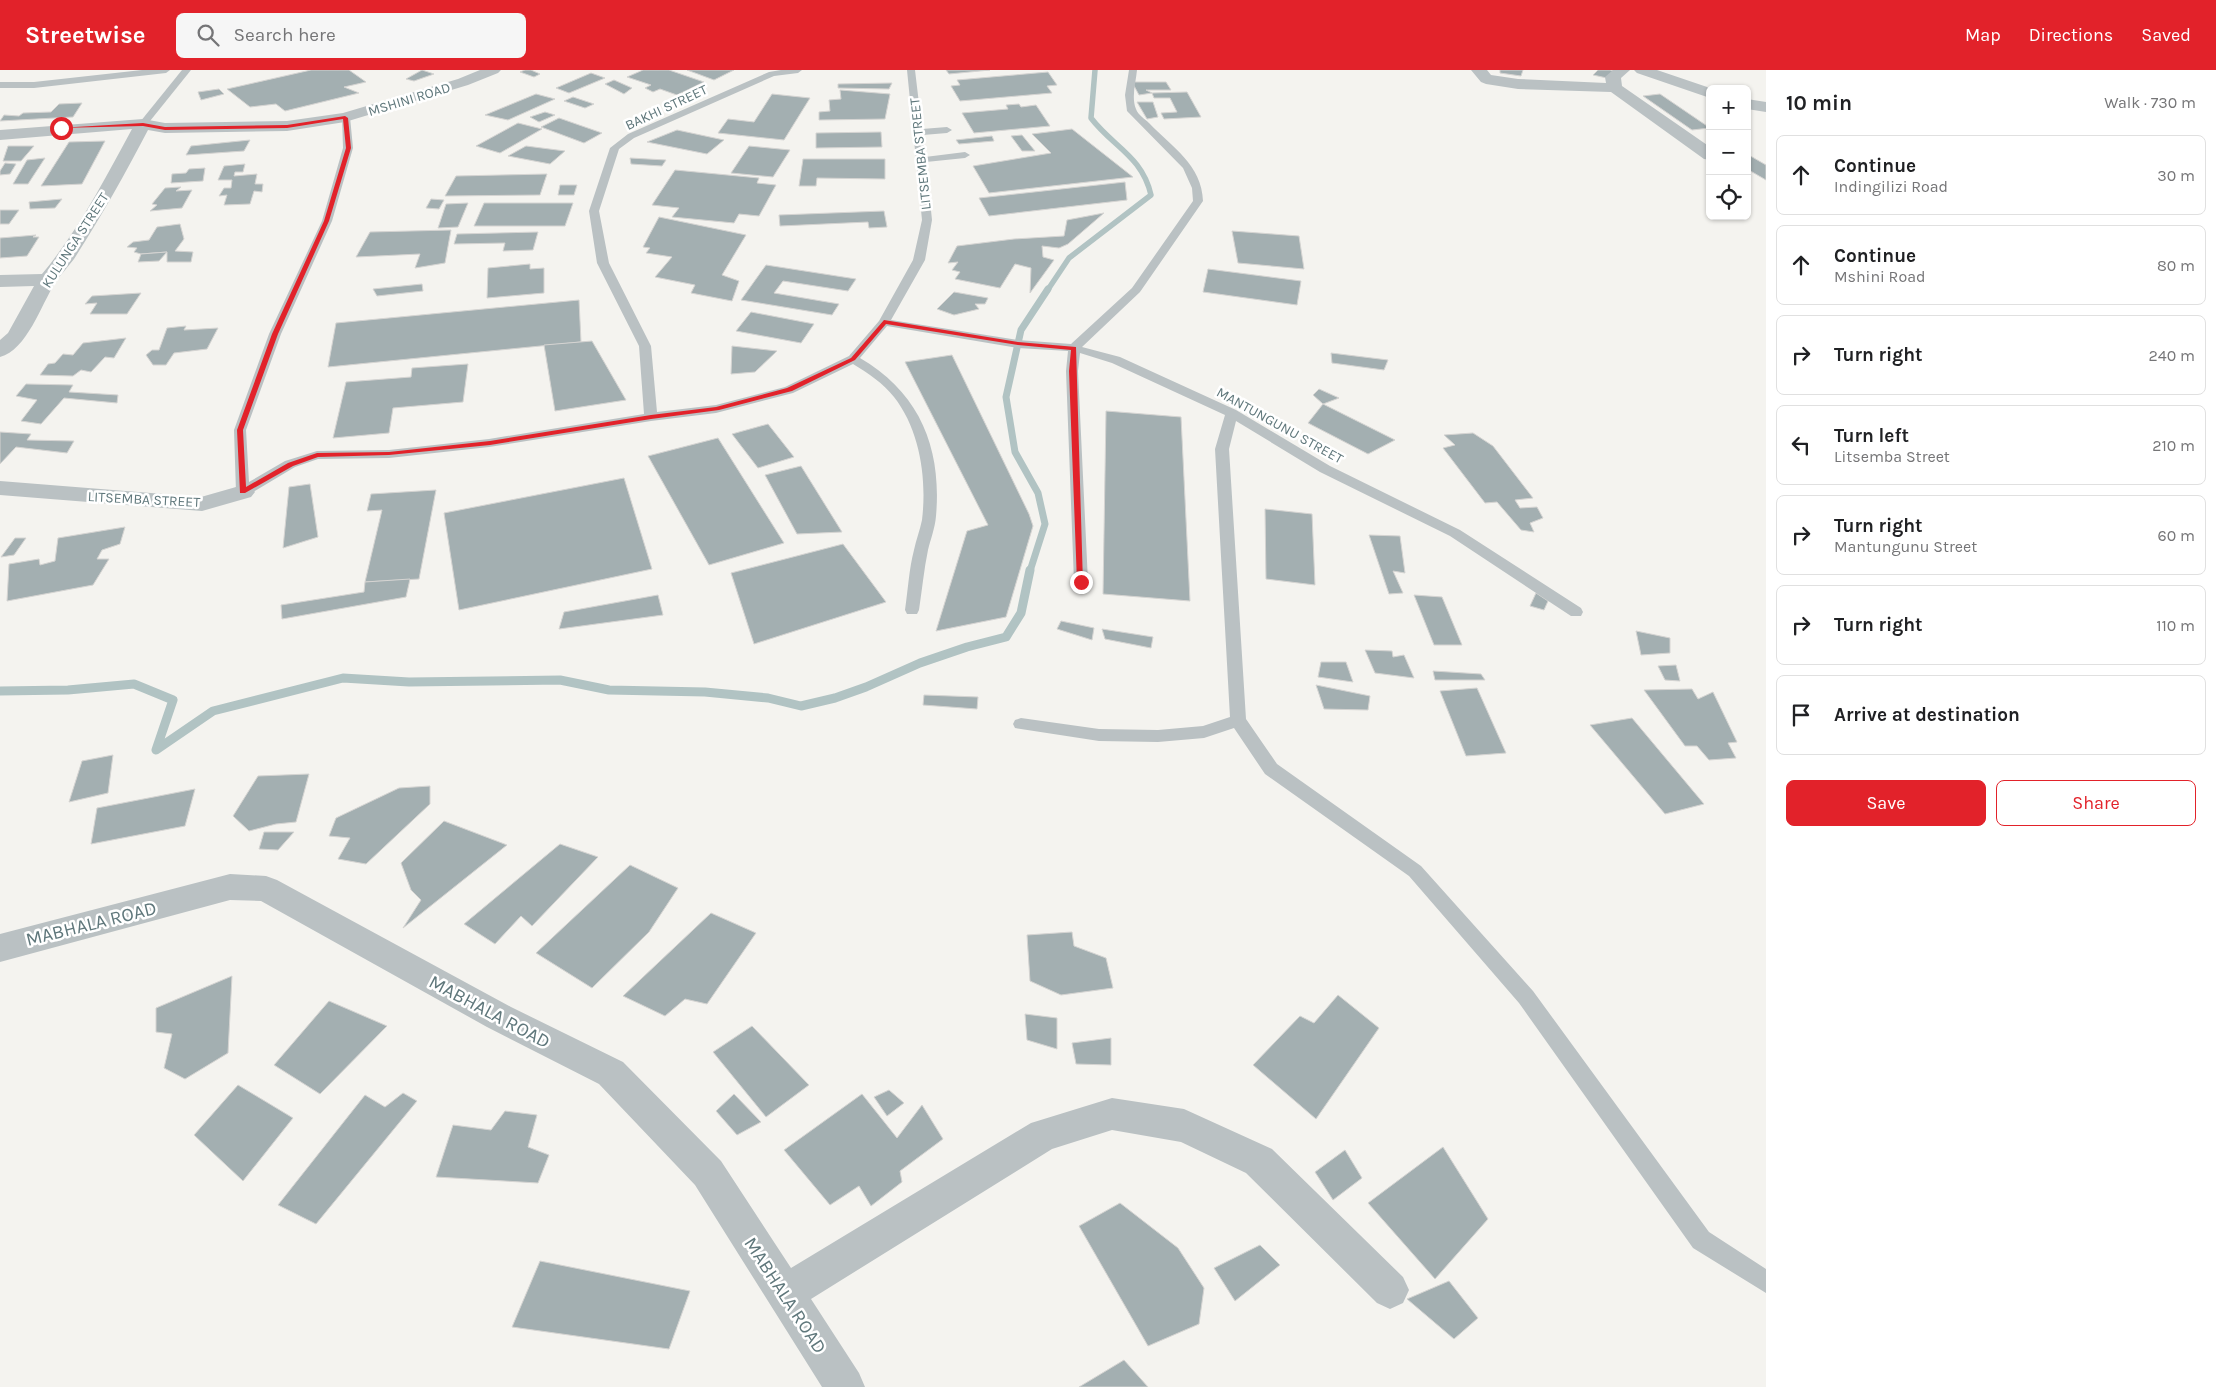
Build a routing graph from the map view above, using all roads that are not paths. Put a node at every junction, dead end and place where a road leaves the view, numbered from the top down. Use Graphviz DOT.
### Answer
graph roads {
  1 [pos="166,70"];
  2 [pos="187,70"];
  3 [pos="493,70"];
  4 [pos="798,70"];
  5 [pos="911,70"];
  6 [pos="1133,70"];
  7 [pos="1479,70"];
  8 [pos="1622,70"];
  9 [pos="1651,71"];
  10 [pos="0,85"];
  11 [pos="1615,88"];
  12 [pos="1706,92"];
  13 [pos="1751,105"];
  14 [pos="1766,108"];
  15 [pos="345,118"];
  16 [pos="143,124"];
  17 [pos="947,130"];
  18 [pos="918,132"];
  19 [pos="0,135"];
  20 [pos="1706,152"];
  21 [pos="965,155"];
  22 [pos="921,160"];
  23 [pos="47,280"];
  24 [pos="0,281"];
  25 [pos="884,322"];
  26 [pos="1074,348"];
  27 [pos="0,351"];
  28 [pos="853,359"];
  29 [pos="1232,413"];
  30 [pos="651,417"];
  31 [pos="0,488"];
  32 [pos="243,492"];
  33 [pos="1081,582"];
  34 [pos="912,610"];
  35 [pos="1576,612"];
  36 [pos="1238,720"];
  37 [pos="1021,724"];
  38 [pos="3,941"];
  39 [pos="1760,1272"];
  40 [pos="1390,1290"];
  41 [pos="785,1293"];
  42 [pos="845,1387"];
  1 -- 10 [label="lane"];
  2 -- 16 [label="lane"];
  3 -- 15 [label="street, MSHINI ROAD"];
  4 -- 30 [label="lane, BAKHI STREET"];
  5 -- 18 [label="lane, LITSEMBA STREET"];
  6 -- 26 [label="lane"];
  7 -- 11 [label="street"];
  8 -- 11 [label="street"];
  9 -- 12 [label="street"];
  11 -- 20 [label="street"];
  13 -- 14 [label="street"];
  15 -- 16 [label="street, MSHINI ROAD"];
  15 -- 32 [label="lane"];
  16 -- 19 [label="street, MSHINI ROAD"];
  16 -- 23 [label="street, KULUNGA STREET"];
  17 -- 18 [label="lane"];
  18 -- 22 [label="lane, LITSEMBA STREET"];
  21 -- 22 [label="lane"];
  22 -- 25 [label="lane, LITSEMBA STREET"];
  23 -- 24 [label="street"];
  23 -- 27 [label="street, KULUNGA STREET"];
  25 -- 26 [label="lane, MANTUNGUNU STREET"];
  25 -- 28 [label="lane, LITSEMBA STREET"];
  26 -- 29 [label="lane, MANTUNGUNU STREET"];
  26 -- 33 [label="lane"];
  28 -- 30 [label="lane, LITSEMBA STREET"];
  28 -- 34 [label="lane"];
  29 -- 35 [label="lane, MANTUNGUNU STREET"];
  29 -- 36 [label="lane"];
  30 -- 32 [label="lane, LITSEMBA STREET"];
  31 -- 32 [label="street, LITSEMBA STREET"];
  36 -- 37 [label="lane"];
  36 -- 39 [label="lane"];
  38 -- 41 [label="street, MABHALA ROAD"];
  40 -- 41 [label="street"];
  41 -- 42 [label="street, MABHALA ROAD"];
}
